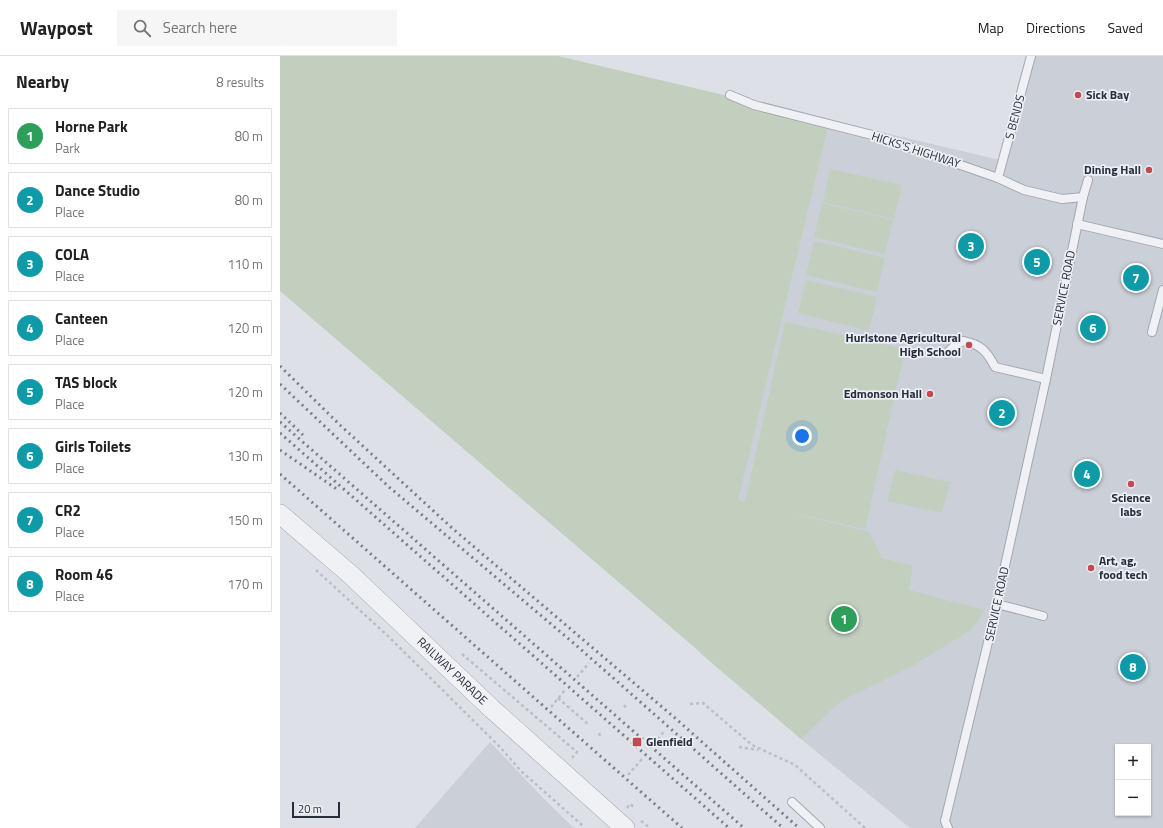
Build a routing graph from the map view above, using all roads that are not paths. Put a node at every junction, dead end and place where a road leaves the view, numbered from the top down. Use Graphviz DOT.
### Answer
graph roads {
  1 [pos="1032,56"];
  2 [pos="730,95"];
  3 [pos="998,178"];
  4 [pos="1088,180"];
  5 [pos="1083,198"];
  6 [pos="1077,224"];
  7 [pos="1163,244"];
  8 [pos="1163,290"];
  9 [pos="1152,332"];
  10 [pos="946,354"];
  11 [pos="1046,379"];
  12 [pos="280,514"];
  13 [pos="997,604"];
  14 [pos="1043,616"];
  15 [pos="792,802"];
  16 [pos="945,826"];
  17 [pos="625,828"];
  18 [pos="820,828"];
  1 -- 3 [label="lane, S BENDS"];
  2 -- 3 [label="lane, HICKS'S HIGHWAY"];
  3 -- 5 [label="lane, HICKS'S HIGHWAY"];
  4 -- 5 [label="lane"];
  5 -- 6 [label="lane, SERVICE ROAD"];
  6 -- 7 [label="lane"];
  6 -- 11 [label="lane, SERVICE ROAD"];
  8 -- 9 [label="lane"];
  10 -- 11 [label="lane"];
  11 -- 13 [label="lane, SERVICE ROAD"];
  12 -- 17 [label="street, RAILWAY PARADE"];
  13 -- 14 [label="lane"];
  13 -- 16 [label="lane, SERVICE ROAD"];
  15 -- 18 [label="lane"];
}
